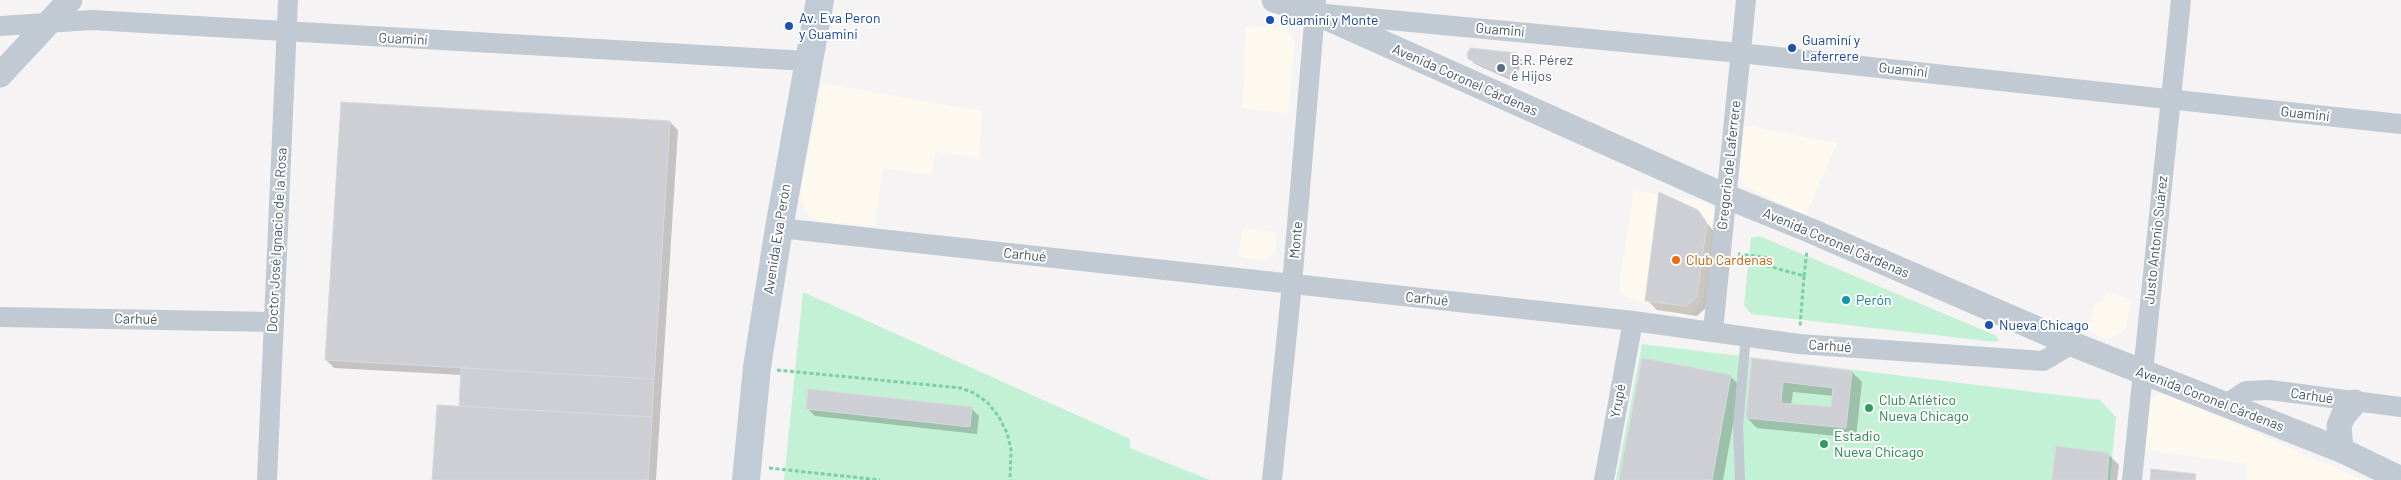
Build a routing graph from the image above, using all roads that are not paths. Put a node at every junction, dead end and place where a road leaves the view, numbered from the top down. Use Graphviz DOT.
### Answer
graph roads {
  1 [pos="70,0"];
  2 [pos="288,0"];
  3 [pos="820,0"];
  4 [pos="1257,0"];
  5 [pos="1746,0"];
  6 [pos="2182,0"];
  7 [pos="1278,1"];
  8 [pos="1315,6"];
  9 [pos="48,23"];
  10 [pos="0,26"];
  11 [pos="287,32"];
  12 [pos="1740,53"];
  13 [pos="807,61"];
  14 [pos="0,75"];
  15 [pos="2171,99"];
  16 [pos="2401,124"];
  17 [pos="1725,196"];
  18 [pos="779,228"];
  19 [pos="1292,284"];
  20 [pos="0,317"];
  21 [pos="1633,321"];
  22 [pos="273,322"];
  23 [pos="1713,330"];
  24 [pos="1746,335"];
  25 [pos="2072,344"];
  26 [pos="2142,373"];
  27 [pos="2355,402"];
  28 [pos="2226,404"];
  29 [pos="2401,407"];
  30 [pos="2341,450"];
  31 [pos="747,473"];
  32 [pos="2401,479"];
  33 [pos="266,480"];
  34 [pos="1272,480"];
  35 [pos="1604,480"];
  36 [pos="1740,480"];
  37 [pos="2132,480"];
  1 -- 9 [label="street"];
  2 -- 11 [label="street, Doctor José Ignacio de la Rosa"];
  3 -- 13 [label="main road, Avenida Eva Perón"];
  4 -- 7 [label="street"];
  5 -- 12 [label="street, Gregorio de Laferrere"];
  6 -- 15 [label="street, Justo Antonio Suárez"];
  7 -- 8 [label="street, Avenida Coronel Cárdenas"];
  8 -- 12 [label="street, Guaminí"];
  8 -- 17 [label="street, Avenida Coronel Cárdenas"];
  8 -- 19 [label="street, Monte"];
  9 -- 10 [label="street, Guaminí"];
  9 -- 11 [label="street, Guaminí"];
  9 -- 14 [label="street"];
  11 -- 13 [label="street, Guaminí"];
  11 -- 22 [label="street, Doctor José Ignacio de la Rosa"];
  12 -- 15 [label="street, Guaminí"];
  12 -- 17 [label="street, Gregorio de Laferrere"];
  13 -- 18 [label="main road, Avenida Eva Perón"];
  15 -- 16 [label="street, Guaminí"];
  15 -- 26 [label="street, Justo Antonio Suárez"];
  17 -- 23 [label="street, Gregorio de Laferrere"];
  17 -- 25 [label="street, Avenida Coronel Cárdenas"];
  18 -- 19 [label="street, Carhué"];
  18 -- 31 [label="main road, Avenida Eva Perón"];
  19 -- 21 [label="street, Carhué"];
  19 -- 34 [label="street, Monte"];
  20 -- 22 [label="street, Carhué"];
  21 -- 23 [label="street, Carhué"];
  21 -- 35 [label="street, Yrupé"];
  22 -- 33 [label="street, Doctor José Ignacio de la Rosa"];
  23 -- 24 [label="street, Carhué"];
  24 -- 25 [label="street, Carhué"];
  24 -- 36 [label="lane"];
  25 -- 26 [label="street, Avenida Coronel Cárdenas"];
  26 -- 28 [label="street, Avenida Coronel Cárdenas"];
  26 -- 37 [label="street, Justo Antonio Suárez"];
  27 -- 28 [label="street, Carhué"];
  27 -- 29 [label="street, Carhué"];
  27 -- 30 [label="street"];
  28 -- 30 [label="street, Avenida Coronel Cárdenas"];
  30 -- 32 [label="street, Avenida Coronel Cárdenas"];
}
